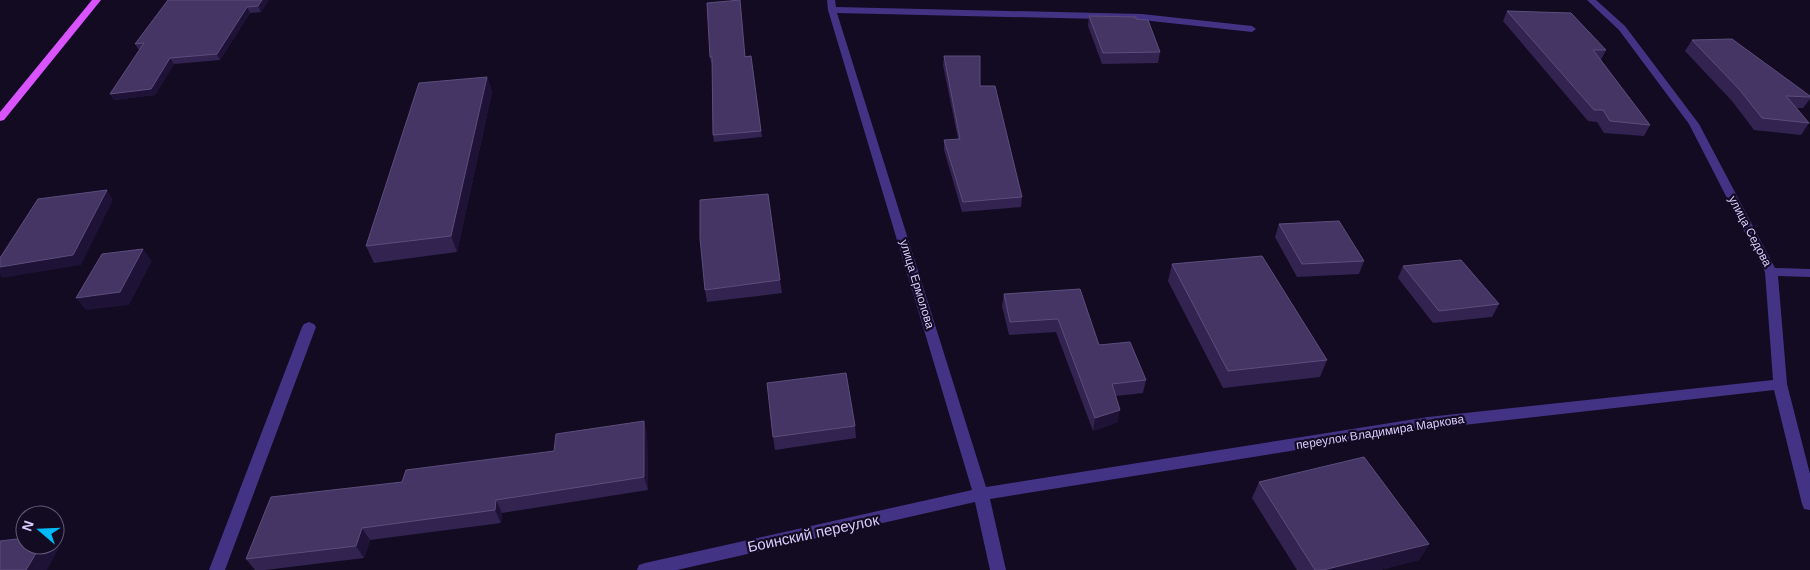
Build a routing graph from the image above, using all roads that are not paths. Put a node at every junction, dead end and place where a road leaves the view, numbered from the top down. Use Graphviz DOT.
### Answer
graph roads {
  1 [pos="96,0"];
  2 [pos="1591,0"];
  3 [pos="831,5"];
  4 [pos="1252,29"];
  5 [pos="0,118"];
  6 [pos="1771,272"];
  7 [pos="1810,273"];
  8 [pos="309,327"];
  9 [pos="1780,384"];
  10 [pos="982,494"];
  11 [pos="1810,504"];
  12 [pos="217,570"];
  13 [pos="645,570"];
  14 [pos="998,570"];
  1 -- 5 [label="main road"];
  2 -- 6 [label="street, улица Седова"];
  3 -- 4 [label="street"];
  3 -- 10 [label="street, улица Ермолова"];
  6 -- 7 [label="street"];
  6 -- 9 [label="street, улица Седова"];
  8 -- 12 [label="street"];
  9 -- 10 [label="street, переулок Владимира Маркова"];
  9 -- 11 [label="street, улица Седова"];
  10 -- 13 [label="street, Боинский переулок"];
  10 -- 14 [label="street, улица Ермолова"];
}
